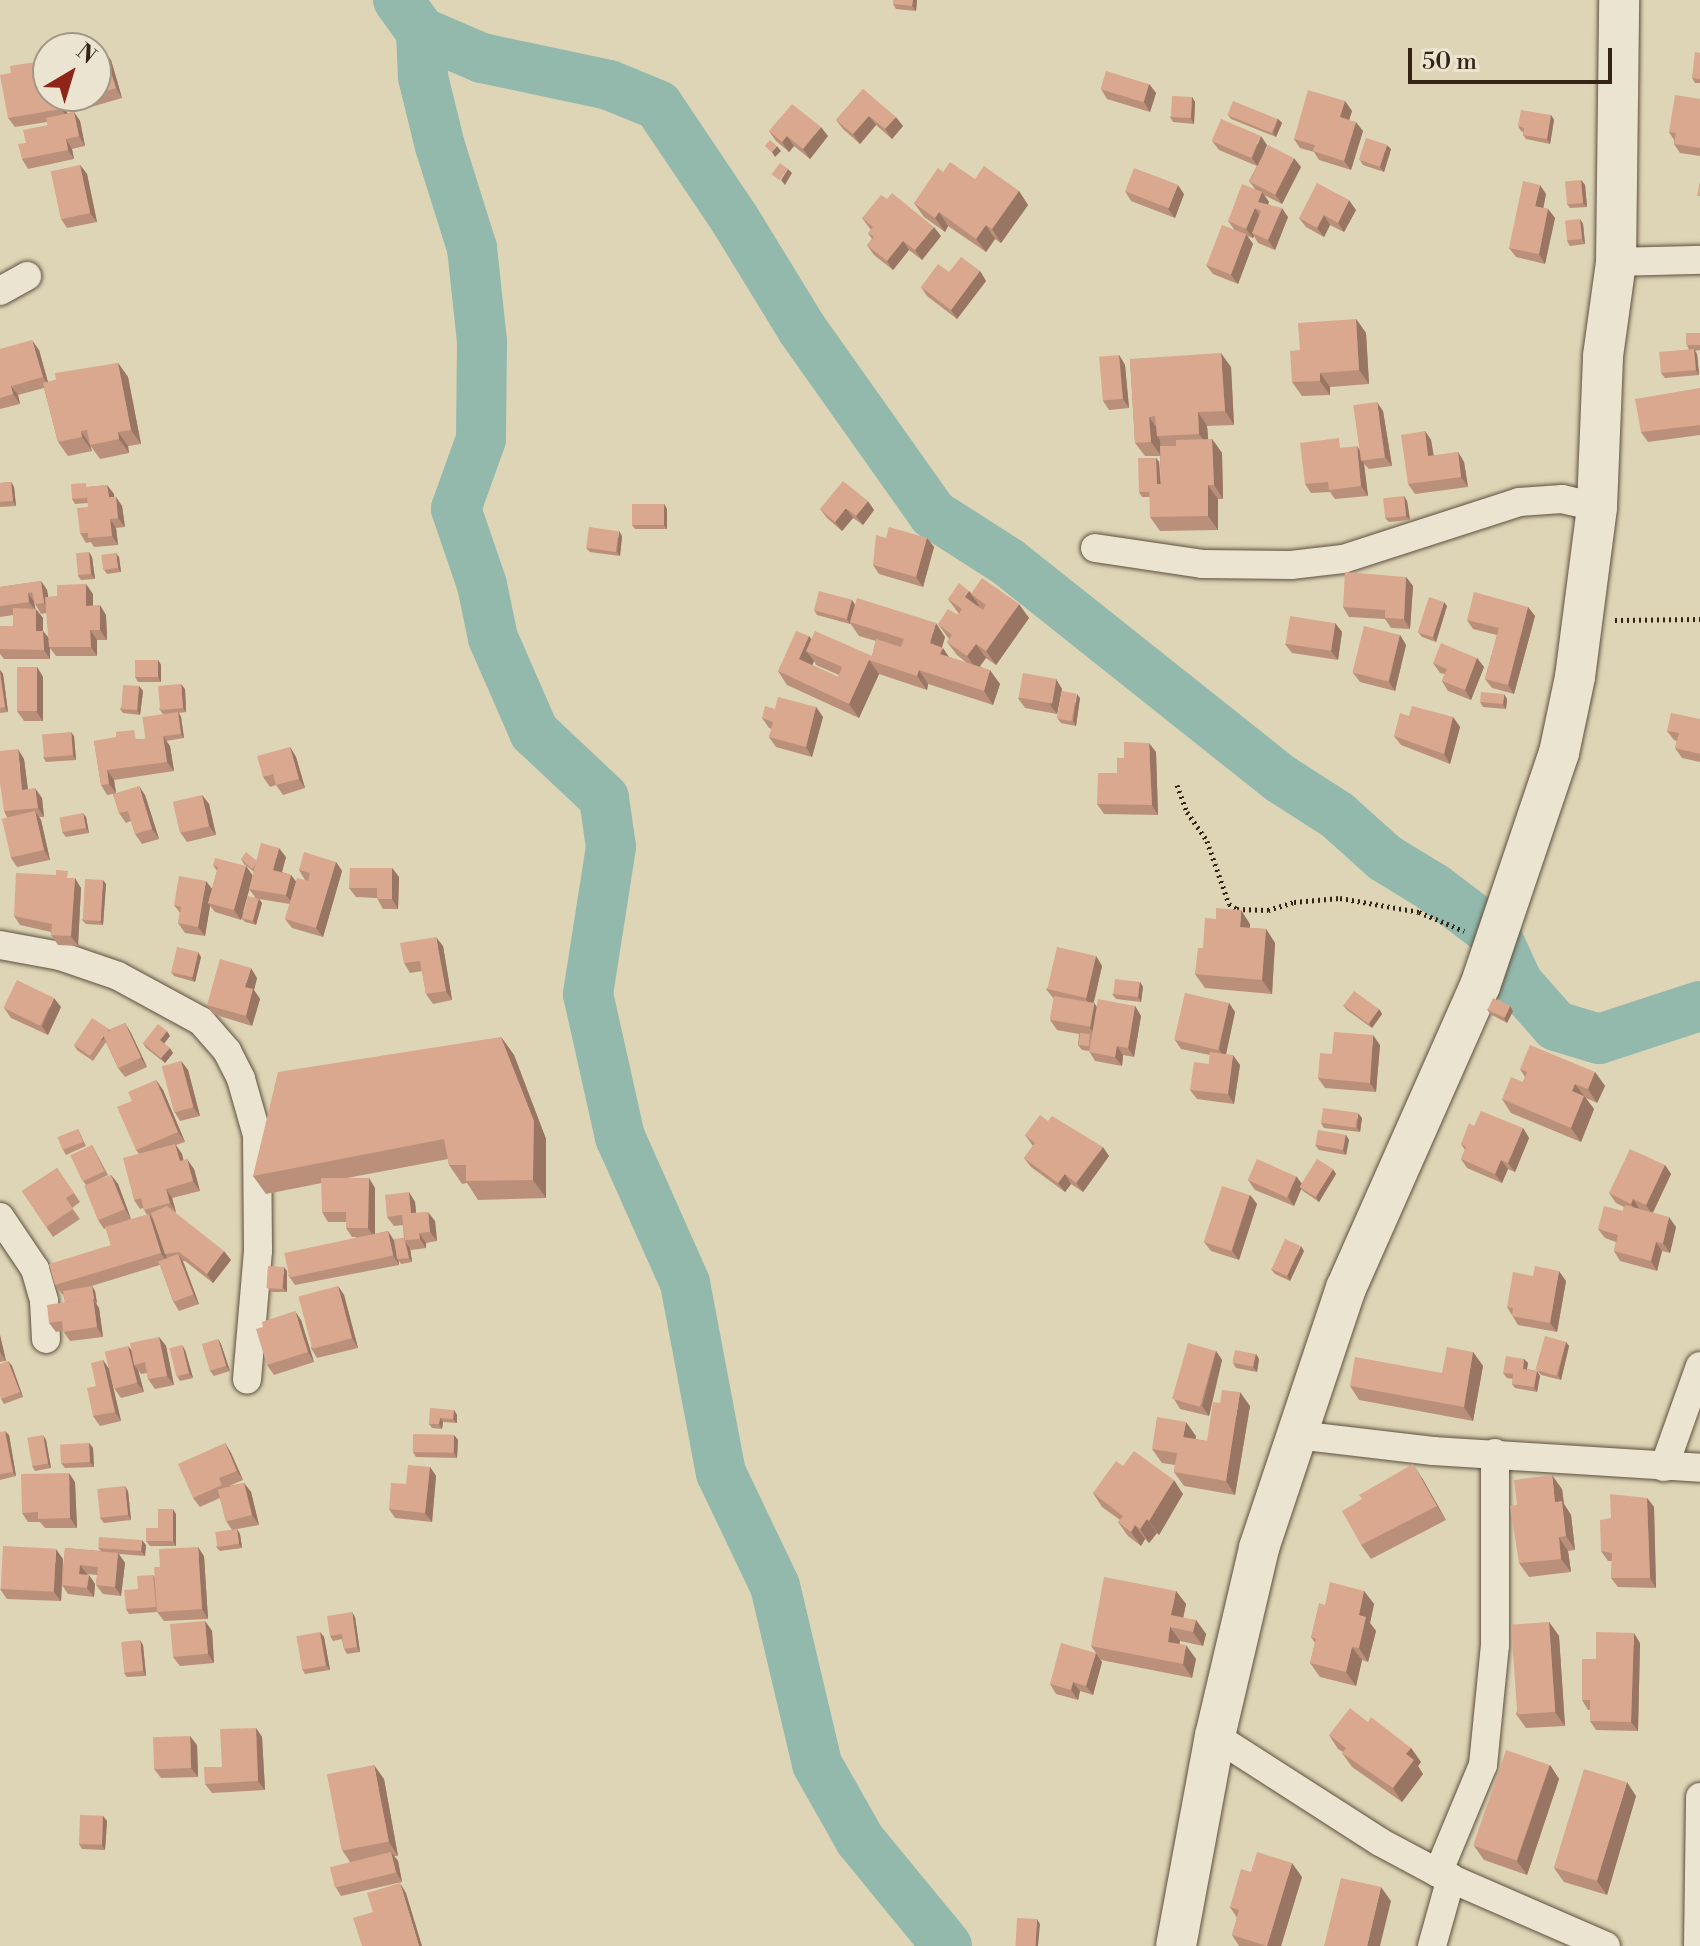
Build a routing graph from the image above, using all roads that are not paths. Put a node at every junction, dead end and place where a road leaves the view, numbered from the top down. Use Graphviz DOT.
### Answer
graph roads {
  1 [pos="1619,0"];
  2 [pos="1700,260"];
  3 [pos="1616,262"];
  4 [pos="27,276"];
  5 [pos="0,291"];
  6 [pos="1597,507"];
  7 [pos="1095,548"];
  8 [pos="0,945"];
  9 [pos="0,1217"];
  10 [pos="46,1339"];
  11 [pos="1700,1366"];
  12 [pos="247,1380"];
  13 [pos="1297,1435"];
  14 [pos="1495,1453"];
  15 [pos="1664,1467"];
  16 [pos="1700,1468"];
  17 [pos="1215,1736"];
  18 [pos="1700,1797"];
  19 [pos="1444,1876"];
  20 [pos="1176,1946"];
  21 [pos="1432,1946"];
  22 [pos="1606,1946"];
  23 [pos="1698,1946"];
  1 -- 3 [label="street"];
  2 -- 3 [label="street"];
  3 -- 6 [label="street"];
  4 -- 5 [label="street"];
  6 -- 7 [label="street"];
  6 -- 13 [label="street"];
  8 -- 12 [label="street"];
  9 -- 10 [label="street"];
  11 -- 15 [label="street"];
  13 -- 14 [label="street"];
  13 -- 17 [label="street"];
  14 -- 15 [label="street"];
  14 -- 19 [label="street"];
  15 -- 16 [label="street"];
  17 -- 19 [label="street"];
  17 -- 20 [label="street"];
  18 -- 23 [label="street"];
  19 -- 21 [label="street"];
  19 -- 22 [label="street"];
}
